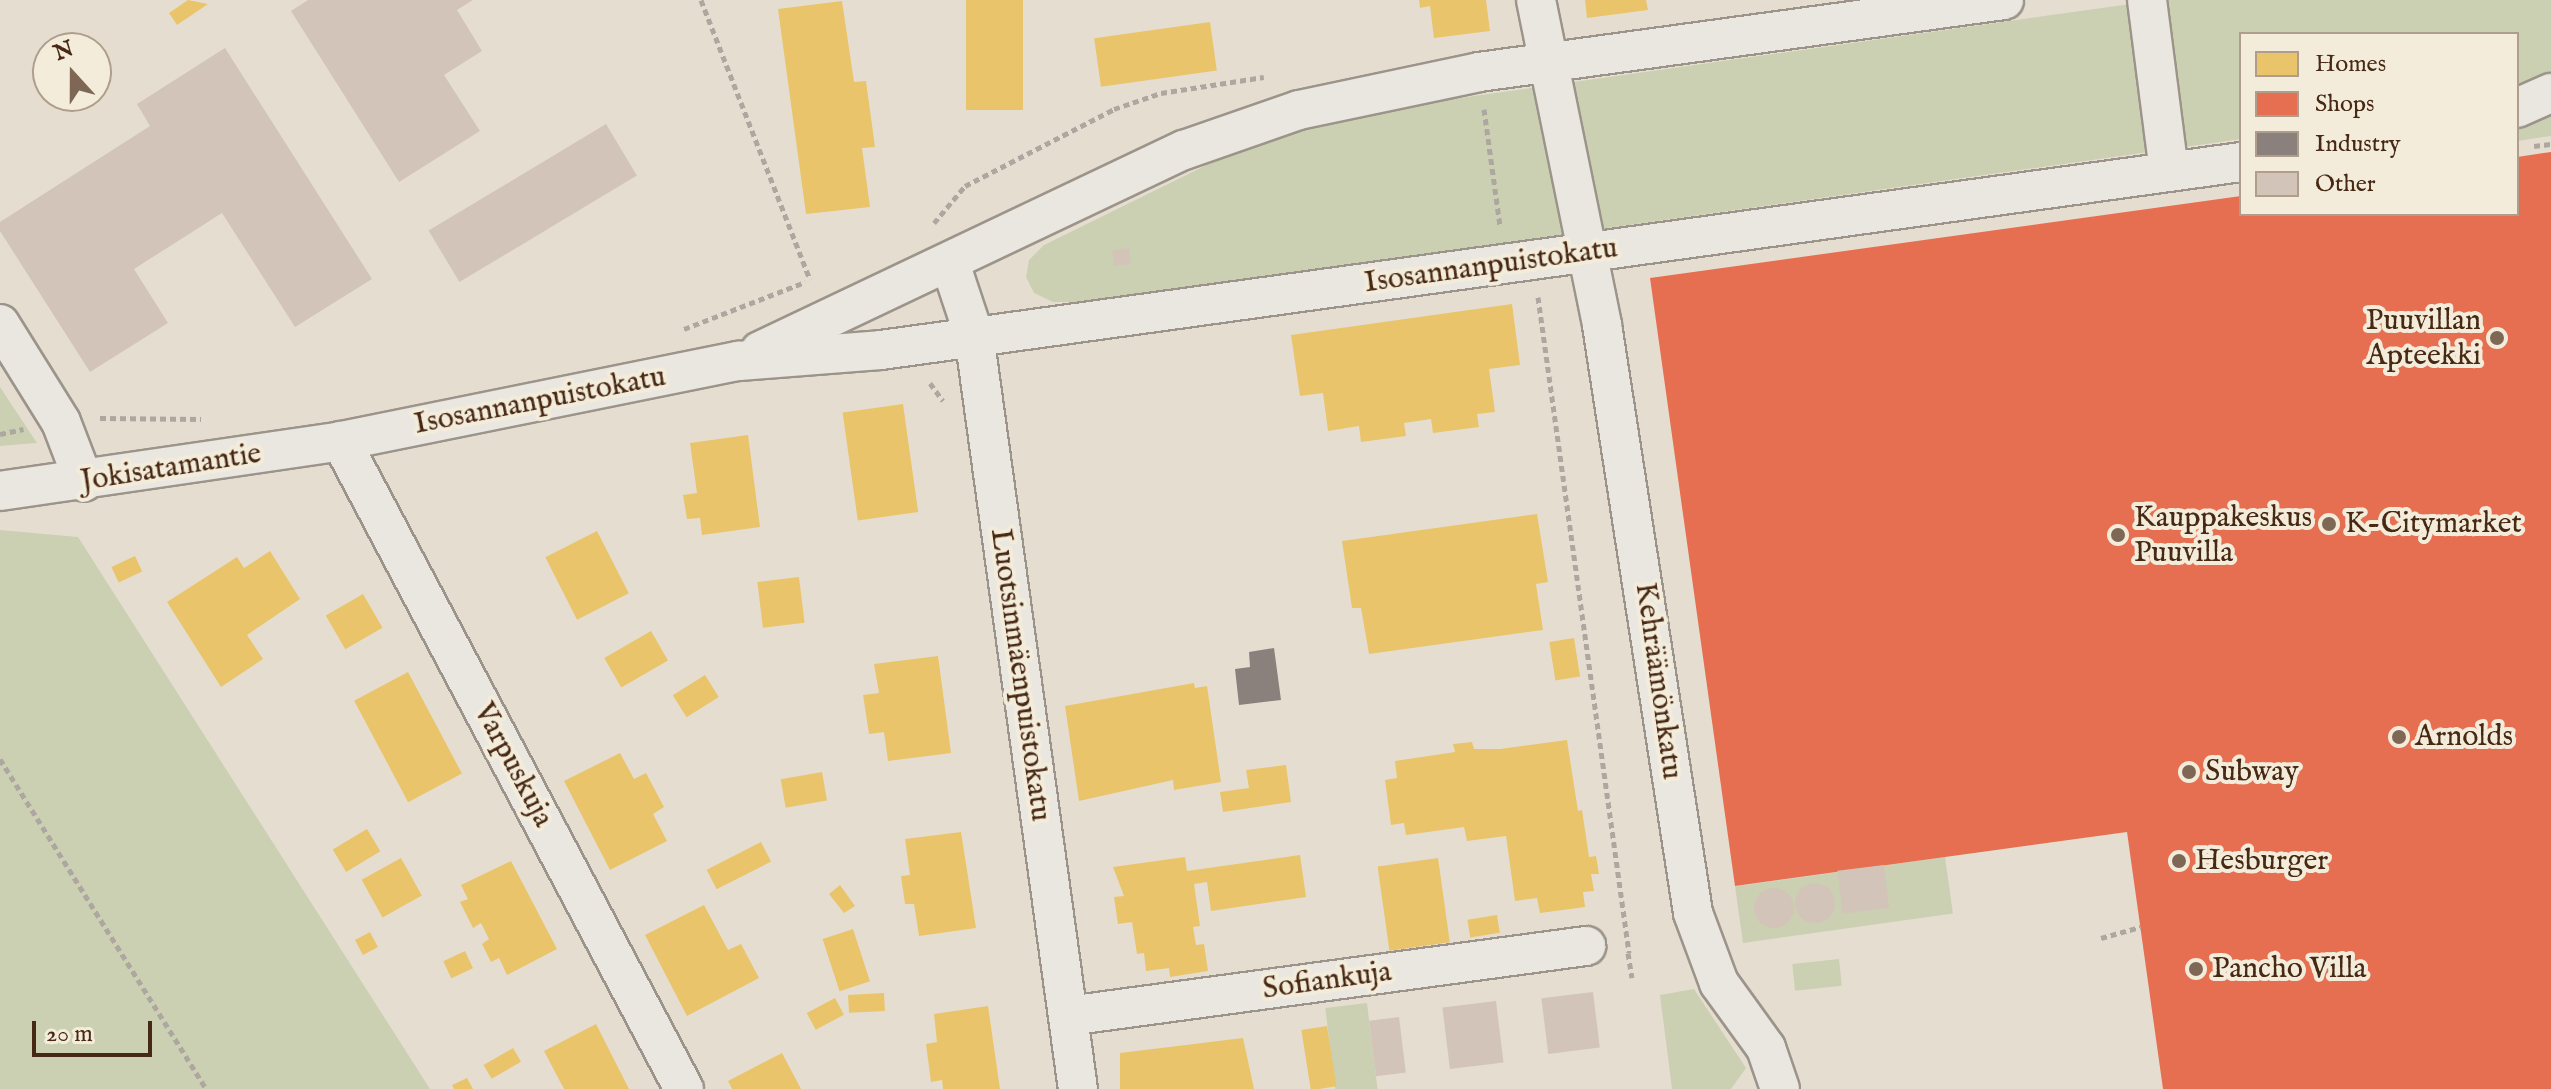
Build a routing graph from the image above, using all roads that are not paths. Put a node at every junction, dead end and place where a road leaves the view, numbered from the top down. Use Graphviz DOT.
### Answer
graph roads {
  1 [pos="1536,0"];
  2 [pos="2004,0"];
  3 [pos="2147,0"];
  4 [pos="1551,61"];
  5 [pos="2551,93"];
  6 [pos="2519,107"];
  7 [pos="2239,162"];
  8 [pos="2169,172"];
  9 [pos="1587,254"];
  10 [pos="950,263"];
  11 [pos="0,324"];
  12 [pos="974,335"];
  13 [pos="739,361"];
  14 [pos="341,441"];
  15 [pos="84,482"];
  16 [pos="0,491"];
  17 [pos="1586,946"];
  18 [pos="1068,1016"];
  19 [pos="684,1089"];
  20 [pos="1078,1089"];
  21 [pos="1780,1089"];
  1 -- 4 [label="street, Kehräämönkatu"];
  2 -- 4 [label="street, Isosannanpuistokatu"];
  3 -- 8 [label="street"];
  4 -- 9 [label="street, Kehräämönkatu"];
  4 -- 10 [label="street, Isosannanpuistokatu"];
  5 -- 6 [label="street"];
  7 -- 8 [label="street, Isosannanpuistokatu"];
  8 -- 9 [label="street, Isosannanpuistokatu"];
  9 -- 12 [label="street, Isosannanpuistokatu"];
  9 -- 21 [label="street, Kehräämönkatu"];
  10 -- 12 [label="street, Luotsinmäenpuistokatu"];
  10 -- 13 [label="street, Isosannanpuistokatu"];
  11 -- 15 [label="street"];
  12 -- 13 [label="street, Isosannanpuistokatu"];
  12 -- 18 [label="street, Luotsinmäenpuistokatu"];
  13 -- 14 [label="street, Isosannanpuistokatu"];
  14 -- 15 [label="street, Jokisatamantie"];
  14 -- 19 [label="street, Varpuskuja"];
  15 -- 16 [label="street, Jokisatamantie"];
  17 -- 18 [label="street, Sofiankuja"];
  18 -- 20 [label="street, Luotsinmäenpuistokatu"];
}
